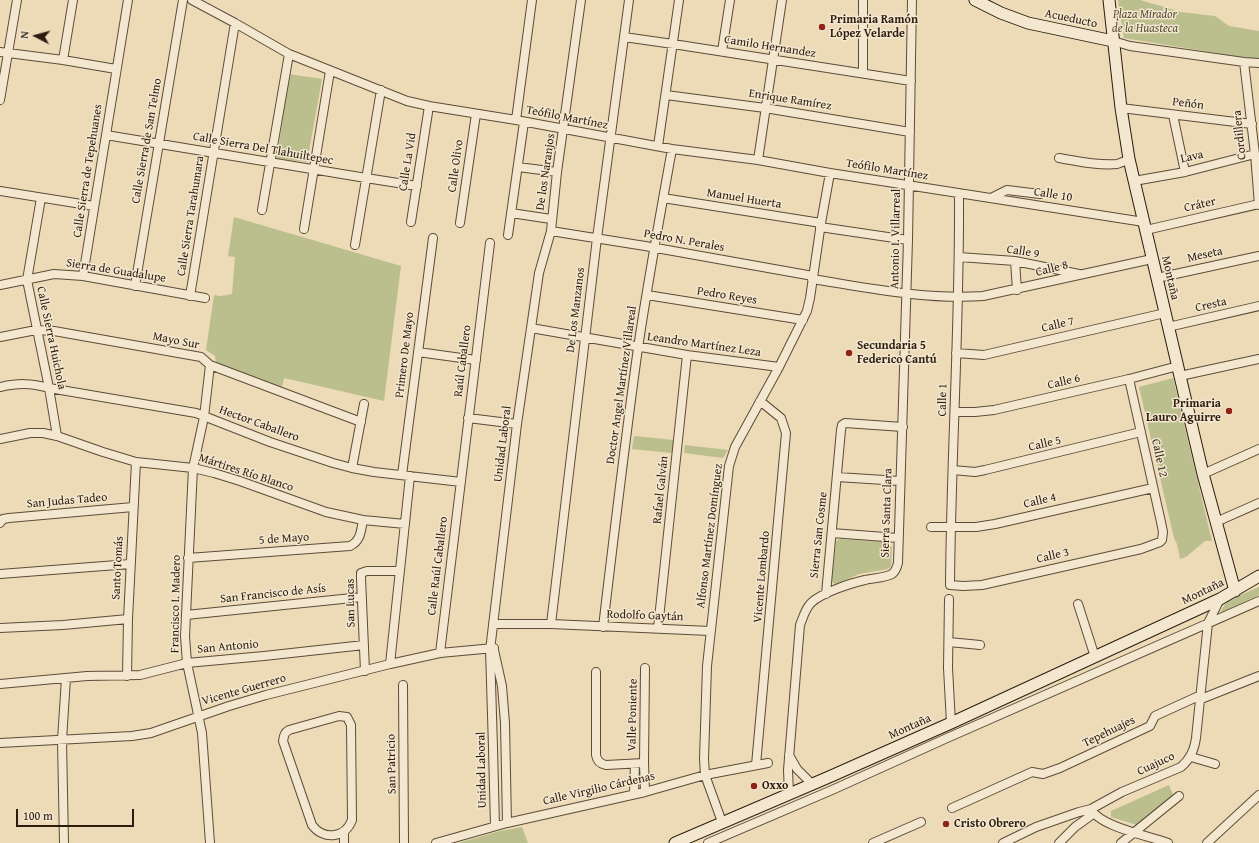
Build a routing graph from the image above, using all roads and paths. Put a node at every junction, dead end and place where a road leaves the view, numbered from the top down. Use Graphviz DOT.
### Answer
graph roads {
  1 [pos="17,0"];
  2 [pos="73,0"];
  3 [pos="128,0"];
  4 [pos="183,0"];
  5 [pos="192,0"];
  6 [pos="532,0"];
  7 [pos="581,0"];
  8 [pos="629,0"];
  9 [pos="679,0"];
  10 [pos="730,0"];
  11 [pos="782,0"];
  12 [pos="863,0"];
  13 [pos="912,0"];
  14 [pos="976,0"];
  15 [pos="1109,0"];
  16 [pos="235,23"];
  17 [pos="624,37"];
  18 [pos="1114,41"];
  19 [pos="673,44"];
  20 [pos="722,51"];
  21 [pos="4,52"];
  22 [pos="289,54"];
  23 [pos="63,60"];
  24 [pos="773,60"];
  25 [pos="1244,62"];
  26 [pos="1259,63"];
  27 [pos="116,69"];
  28 [pos="330,71"];
  29 [pos="863,73"];
  30 [pos="911,81"];
  31 [pos="381,90"];
  32 [pos="666,95"];
  33 [pos="0,100"];
  34 [pos="429,106"];
  35 [pos="765,108"];
  36 [pos="1121,108"];
  37 [pos="476,114"];
  38 [pos="1173,115"];
  39 [pos="520,121"];
  40 [pos="1252,124"];
  41 [pos="563,129"];
  42 [pos="910,132"];
  43 [pos="106,134"];
  44 [pos="610,138"];
  45 [pos="160,143"];
  46 [pos="658,146"];
  47 [pos="672,149"];
  48 [pos="213,153"];
  49 [pos="1255,154"];
  50 [pos="1059,158"];
  51 [pos="1129,159"];
  52 [pos="758,160"];
  53 [pos="270,162"];
  54 [pos="518,167"];
  55 [pos="314,170"];
  56 [pos="557,172"];
  57 [pos="1185,172"];
  58 [pos="830,173"];
  59 [pos="366,178"];
  60 [pos="1134,181"];
  61 [pos="909,185"];
  62 [pos="417,186"];
  63 [pos="0,191"];
  64 [pos="959,193"];
  65 [pos="1040,194"];
  66 [pos="40,198"];
  67 [pos="663,198"];
  68 [pos="991,198"];
  69 [pos="1259,204"];
  70 [pos="94,206"];
  71 [pos="262,210"];
  72 [pos="511,213"];
  73 [pos="551,219"];
  74 [pos="411,222"];
  75 [pos="460,222"];
  76 [pos="820,225"];
  77 [pos="1145,226"];
  78 [pos="304,229"];
  79 [pos="551,232"];
  80 [pos="508,235"];
  81 [pos="433,238"];
  82 [pos="597,238"];
  83 [pos="908,240"];
  84 [pos="490,243"];
  85 [pos="355,245"];
  86 [pos="654,248"];
  87 [pos="546,251"];
  88 [pos="1259,256"];
  89 [pos="959,257"];
  90 [pos="1152,259"];
  91 [pos="1015,261"];
  92 [pos="1082,274"];
  93 [pos="83,276"];
  94 [pos="812,277"];
  95 [pos="1157,278"];
  96 [pos="27,280"];
  97 [pos="0,285"];
  98 [pos="135,286"];
  99 [pos="1017,290"];
  100 [pos="907,294"];
  101 [pos="647,295"];
  102 [pos="190,296"];
  103 [pos="957,297"];
  104 [pos="205,298"];
  105 [pos="1259,306"];
  106 [pos="1165,313"];
  107 [pos="803,320"];
  108 [pos="1168,327"];
  109 [pos="531,328"];
  110 [pos="36,330"];
  111 [pos="0,337"];
  112 [pos="585,338"];
  113 [pos="638,347"];
  114 [pos="418,352"];
  115 [pos="956,353"];
  116 [pos="686,355"];
  117 [pos="1259,359"];
  118 [pos="476,360"];
  119 [pos="210,365"];
  120 [pos="779,367"];
  121 [pos="1179,371"];
  122 [pos="1129,379"];
  123 [pos="904,382"];
  124 [pos="0,387"];
  125 [pos="49,388"];
  126 [pos="760,401"];
  127 [pos="364,404"];
  128 [pos="955,412"];
  129 [pos="204,417"];
  130 [pos="468,418"];
  131 [pos="361,422"];
  132 [pos="518,424"];
  133 [pos="902,427"];
  134 [pos="1141,432"];
  135 [pos="57,436"];
  136 [pos="0,438"];
  137 [pos="1259,449"];
  138 [pos="136,462"];
  139 [pos="192,468"];
  140 [pos="352,468"];
  141 [pos="953,470"];
  142 [pos="1203,474"];
  143 [pos="406,475"];
  144 [pos="837,477"];
  145 [pos="900,481"];
  146 [pos="460,482"];
  147 [pos="1153,488"];
  148 [pos="1259,503"];
  149 [pos="133,507"];
  150 [pos="363,520"];
  151 [pos="1,521"];
  152 [pos="1216,522"];
  153 [pos="405,524"];
  154 [pos="932,527"];
  155 [pos="950,527"];
  156 [pos="832,533"];
  157 [pos="898,538"];
  158 [pos="1160,542"];
  159 [pos="188,558"];
  160 [pos="130,564"];
  161 [pos="400,571"];
  162 [pos="0,574"];
  163 [pos="1259,576"];
  164 [pos="950,585"];
  165 [pos="1235,591"];
  166 [pos="826,594"];
  167 [pos="362,597"];
  168 [pos="949,599"];
  169 [pos="1220,599"];
  170 [pos="1259,601"];
  171 [pos="1078,604"];
  172 [pos="186,615"];
  173 [pos="128,619"];
  174 [pos="1208,623"];
  175 [pos="493,624"];
  176 [pos="551,624"];
  177 [pos="603,627"];
  178 [pos="0,628"];
  179 [pos="658,628"];
  180 [pos="710,631"];
  181 [pos="949,642"];
  182 [pos="364,645"];
  183 [pos="980,645"];
  184 [pos="492,646"];
  185 [pos="440,653"];
  186 [pos="1095,657"];
  187 [pos="187,663"];
  188 [pos="390,664"];
  189 [pos="645,668"];
  190 [pos="365,671"];
  191 [pos="596,672"];
  192 [pos="127,676"];
  193 [pos="1259,676"];
  194 [pos="66,678"];
  195 [pos="0,684"];
  196 [pos="403,685"];
  197 [pos="1201,697"];
  198 [pos="199,716"];
  199 [pos="951,723"];
  200 [pos="926,734"];
  201 [pos="62,740"];
  202 [pos="0,743"];
  203 [pos="930,745"];
  204 [pos="789,755"];
  205 [pos="1191,757"];
  206 [pos="644,763"];
  207 [pos="768,763"];
  208 [pos="635,764"];
  209 [pos="1215,764"];
  210 [pos="756,765"];
  211 [pos="705,775"];
  212 [pos="829,778"];
  213 [pos="812,784"];
  214 [pos="832,790"];
  215 [pos="645,792"];
  216 [pos="634,794"];
  217 [pos="788,794"];
  218 [pos="1259,795"];
  219 [pos="1179,796"];
  220 [pos="952,808"];
  221 [pos="1092,811"];
  222 [pos="722,822"];
  223 [pos="921,822"];
  224 [pos="507,823"];
  225 [pos="495,826"];
  226 [pos="344,832"];
  227 [pos="1134,833"];
  228 [pos="334,839"];
  229 [pos="64,843"];
  230 [pos="210,843"];
  231 [pos="344,843"];
  232 [pos="404,843"];
  233 [pos="436,843"];
  234 [pos="675,843"];
  235 [pos="708,843"];
  236 [pos="873,843"];
  237 [pos="1003,843"];
  238 [pos="1059,843"];
  239 [pos="1121,843"];
  240 [pos="1168,843"];
  241 [pos="1207,843"];
  1 -- 21 [label="street"];
  2 -- 23 [label="street"];
  3 -- 27 [label="street, Calle Sierra de Tepehuanes"];
  4 -- 45 [label="street, Calle Sierra de San Telmo"];
  5 -- 16 [label="street, Teófilo Martínez"];
  6 -- 39 [label="street"];
  7 -- 41 [label="street, De los Naranjos"];
  8 -- 17 [label="street, De Los Manzanos"];
  9 -- 19 [label="street"];
  10 -- 20 [label="street"];
  11 -- 24 [label="street"];
  12 -- 29 [label="street"];
  13 -- 30 [label="street, Antonio I. Villarreal"];
  14 -- 18 [label="street, Acueducto"];
  15 -- 18 [label="street, Montaña"];
  16 -- 22 [label="street, Teófilo Martínez"];
  16 -- 48 [label="street, Calle Sierra Tarahumara"];
  17 -- 19 [label="street, Camilo Hernandez"];
  17 -- 44 [label="street, De Los Manzanos"];
  18 -- 25 [label="street, Acueducto"];
  18 -- 36 [label="street, Montaña"];
  19 -- 20 [label="street, Camilo Hernandez"];
  19 -- 32 [label="street"];
  20 -- 24 [label="street, Camilo Hernandez"];
  21 -- 23 [label="street"];
  21 -- 33 [label="street"];
  22 -- 28 [label="street, Teófilo Martínez"];
  22 -- 53 [label="street"];
  23 -- 27 [label="street"];
  24 -- 29 [label="street, Camilo Hernandez"];
  24 -- 35 [label="street"];
  25 -- 26 [label="street, Acueducto"];
  25 -- 40 [label="street, Cordillera"];
  27 -- 43 [label="street, Calle Sierra de Tepehuanes"];
  28 -- 31 [label="street, Teófilo Martínez"];
  28 -- 55 [label="street"];
  29 -- 30 [label="street, Camilo Hernandez"];
  30 -- 42 [label="street, Antonio I. Villarreal"];
  31 -- 34 [label="street, Teófilo Martínez"];
  31 -- 59 [label="street"];
  32 -- 35 [label="street, Enrique Ramírez"];
  32 -- 46 [label="street"];
  34 -- 37 [label="street, Teófilo Martínez"];
  34 -- 62 [label="street, Calle La Vid"];
  35 -- 42 [label="street, Enrique Ramírez"];
  35 -- 52 [label="street"];
  36 -- 38 [label="street, Peñón"];
  36 -- 51 [label="street, Montaña"];
  37 -- 39 [label="street, Teófilo Martínez"];
  37 -- 75 [label="street, Calle Olivo"];
  38 -- 40 [label="street, Peñón"];
  38 -- 57 [label="street"];
  39 -- 41 [label="street, Teófilo Martínez"];
  39 -- 54 [label="street"];
  40 -- 49 [label="street, Cordillera"];
  41 -- 44 [label="street, Teófilo Martínez"];
  41 -- 56 [label="street, De los Naranjos"];
  42 -- 61 [label="street, Antonio I. Villarreal"];
  43 -- 45 [label="street, Calle Sierra Del Tlahuiltepec"];
  43 -- 70 [label="street, Calle Sierra de Tepehuanes"];
  44 -- 46 [label="street, Teófilo Martínez"];
  44 -- 82 [label="street, De Los Manzanos"];
  45 -- 48 [label="street, Calle Sierra Del Tlahuiltepec"];
  45 -- 98 [label="street, Calle Sierra de San Telmo"];
  46 -- 47 [label="street, Teófilo Martínez"];
  47 -- 52 [label="street, Teófilo Martínez"];
  47 -- 67 [label="street, Doctor Angel Martínez Villareal"];
  48 -- 53 [label="street, Calle Sierra Del Tlahuiltepec"];
  48 -- 102 [label="street, Calle Sierra Tarahumara"];
  49 -- 57 [label="street, Lava"];
  49 -- 69 [label="street, Cordillera"];
  50 -- 51 [label="street"];
  51 -- 60 [label="street, Montaña"];
  52 -- 58 [label="street, Teófilo Martínez"];
  53 -- 55 [label="street, Calle Sierra Del Tlahuiltepec"];
  53 -- 71 [label="street"];
  54 -- 56 [label="street"];
  54 -- 72 [label="street"];
  55 -- 59 [label="street, Calle Sierra Del Tlahuiltepec"];
  55 -- 78 [label="street"];
  56 -- 73 [label="street, De los Naranjos"];
  57 -- 60 [label="street, Lava"];
  58 -- 61 [label="street, Teófilo Martínez"];
  58 -- 76 [label="street, Alfonso Martínez Domínguez"];
  59 -- 62 [label="street, Calle Sierra Del Tlahuiltepec"];
  59 -- 85 [label="street"];
  60 -- 77 [label="street, Montaña"];
  61 -- 64 [label="street, Teófilo Martínez"];
  61 -- 83 [label="street, Antonio I. Villarreal"];
  62 -- 74 [label="street, Calle La Vid"];
  63 -- 66 [label="street"];
  64 -- 68 [label="street, Calle 10"];
  64 -- 89 [label="street, Calle 1"];
  65 -- 68 [label="street"];
  66 -- 70 [label="street"];
  66 -- 96 [label="street, Calle Sierra Huichola"];
  67 -- 76 [label="street, Manuel Huerta"];
  67 -- 86 [label="street, Doctor Angel Martínez Villareal"];
  68 -- 77 [label="street, Calle 10"];
  69 -- 77 [label="street, Cráter"];
  70 -- 93 [label="street, Calle Sierra de Tepehuanes"];
  72 -- 73 [label="street"];
  72 -- 80 [label="street"];
  73 -- 79 [label="street, De los Naranjos"];
  76 -- 83 [label="street, Manuel Huerta"];
  76 -- 94 [label="street, Alfonso Martínez Domínguez"];
  77 -- 90 [label="street, Montaña"];
  79 -- 82 [label="street, Pedro N. Perales"];
  79 -- 87 [label="street, De los Naranjos"];
  81 -- 114 [label="street, Primero De Mayo"];
  82 -- 86 [label="street, Pedro N. Perales"];
  82 -- 112 [label="street, De Los Manzanos"];
  83 -- 100 [label="street, Antonio I. Villarreal"];
  84 -- 118 [label="street, Raúl Caballero"];
  86 -- 94 [label="street, Pedro N. Perales"];
  86 -- 101 [label="street, Doctor Angel Martínez Villareal"];
  87 -- 109 [label="street, Unidad Laboral"];
  88 -- 95 [label="street, Meseta"];
  89 -- 91 [label="street, Calle 9"];
  89 -- 103 [label="street, Calle 1"];
  90 -- 92 [label="street, Calle 8"];
  90 -- 95 [label="street, Montaña"];
  91 -- 92 [label="street, Calle 9"];
  91 -- 99 [label="street"];
  92 -- 99 [label="street, Calle 8"];
  93 -- 96 [label="street, Sierra de Guadalupe"];
  93 -- 98 [label="street, Sierra de Guadalupe"];
  94 -- 100 [label="street, Pedro N. Perales"];
  94 -- 107 [label="street, Alfonso Martínez Domínguez"];
  95 -- 106 [label="street, Montaña"];
  96 -- 97 [label="street, Sierra de Guadalupe"];
  96 -- 110 [label="street, Calle Sierra Huichola"];
  98 -- 102 [label="street, Sierra de Guadalupe"];
  99 -- 103 [label="street, Calle 8"];
  100 -- 103 [label="street, Pedro N. Perales"];
  100 -- 123 [label="street, Antonio I. Villarreal"];
  101 -- 107 [label="street, Pedro Reyes"];
  101 -- 113 [label="street, Doctor Angel Martínez Villareal"];
  102 -- 104 [label="street, Sierra de Guadalupe"];
  103 -- 115 [label="street, Calle 1"];
  105 -- 108 [label="street, Cresta"];
  106 -- 108 [label="street, Montaña"];
  106 -- 115 [label="street, Calle 7"];
  107 -- 120 [label="street, Alfonso Martínez Domínguez"];
  108 -- 121 [label="street, Montaña"];
  109 -- 112 [label="street, Leandro Martínez Leza"];
  109 -- 132 [label="street, Unidad Laboral"];
  110 -- 111 [label="street, Mayo Sur"];
  110 -- 119 [label="street, Mayo Sur"];
  110 -- 125 [label="street, Calle Sierra Huichola"];
  112 -- 113 [label="street, Leandro Martínez Leza"];
  112 -- 176 [label="street, De Los Manzanos"];
  113 -- 116 [label="street, Leandro Martínez Leza"];
  113 -- 177 [label="street, Doctor Angel Martínez Villareal"];
  114 -- 118 [label="street"];
  114 -- 143 [label="street, Primero De Mayo"];
  115 -- 128 [label="street, Calle 1"];
  116 -- 120 [label="street, Leandro Martínez Leza"];
  116 -- 179 [label="street, Rafael Galván"];
  117 -- 121 [label="street, Calle 6"];
  118 -- 130 [label="street, Raúl Caballero"];
  119 -- 129 [label="street, Francisco I. Madero"];
  119 -- 131 [label="street, Mayo Sur"];
  120 -- 126 [label="street, Alfonso Martínez Domínguez"];
  121 -- 122 [label="street, Calle 6"];
  121 -- 142 [label="street, Montaña"];
  122 -- 128 [label="street, Calle 6"];
  122 -- 134 [label="street, Calle 12"];
  123 -- 133 [label="street, Sierra Santa Clara"];
  124 -- 125 [label="street, Hector Caballero"];
  125 -- 129 [label="street, Hector Caballero"];
  125 -- 135 [label="street, Calle Sierra Huichola"];
  126 -- 180 [label="street, Alfonso Martínez Domínguez"];
  126 -- 210 [label="street, Vicente Lombardo"];
  127 -- 131 [label="street"];
  128 -- 141 [label="street, Calle 1"];
  129 -- 139 [label="street, Francisco I. Madero"];
  129 -- 140 [label="street, Hector Caballero"];
  130 -- 132 [label="street"];
  130 -- 146 [label="street, Raúl Caballero"];
  131 -- 140 [label="street"];
  132 -- 175 [label="street, Unidad Laboral"];
  133 -- 144 [label="street, Sierra San Cosme"];
  133 -- 145 [label="street, Sierra Santa Clara"];
  134 -- 141 [label="street, Calle 5"];
  134 -- 147 [label="street, Calle 12"];
  135 -- 136 [label="street, Mártires Río Blanco"];
  135 -- 138 [label="street, Mártires Río Blanco"];
  137 -- 142 [label="street"];
  138 -- 139 [label="street, Mártires Río Blanco"];
  138 -- 149 [label="street, Santo Tomás"];
  139 -- 150 [label="street, Mártires Río Blanco"];
  139 -- 159 [label="street, Francisco I. Madero"];
  140 -- 143 [label="street, Hector Caballero"];
  141 -- 155 [label="street, Calle 1"];
  142 -- 152 [label="street, Montaña"];
  143 -- 146 [label="street, Hector Caballero"];
  143 -- 153 [label="street, Primero De Mayo"];
  144 -- 145 [label="street"];
  144 -- 156 [label="street, Sierra San Cosme"];
  145 -- 157 [label="street, Sierra Santa Clara"];
  146 -- 185 [label="street, Calle Raúl Caballero"];
  147 -- 155 [label="street, Calle 4"];
  147 -- 158 [label="street, Calle 12"];
  148 -- 152 [label="street"];
  149 -- 151 [label="street, San Judas Tadeo"];
  149 -- 160 [label="street, Santo Tomás"];
  150 -- 153 [label="street, Mártires Río Blanco"];
  150 -- 159 [label="street, 5 de Mayo"];
  152 -- 165 [label="street, Montaña"];
  153 -- 161 [label="street, Primero De Mayo"];
  154 -- 155 [label="street, Calle 4"];
  155 -- 164 [label="street, Calle 1"];
  156 -- 157 [label="street"];
  156 -- 166 [label="street, Sierra San Cosme"];
  157 -- 166 [label="street, Sierra Santa Clara"];
  158 -- 164 [label="street, Calle 3"];
  159 -- 172 [label="street, Francisco I. Madero"];
  160 -- 162 [label="street"];
  160 -- 173 [label="street, Santo Tomás"];
  161 -- 167 [label="street, San Lucas"];
  161 -- 188 [label="street, Primero De Mayo"];
  163 -- 165 [label="street"];
  165 -- 169 [label="street, Montaña"];
  166 -- 204 [label="street, Sierra San Cosme"];
  167 -- 172 [label="street, San Francisco de Asís"];
  167 -- 182 [label="street, San Lucas"];
  168 -- 181 [label="street"];
  169 -- 174 [label="street, Cuajuco"];
  169 -- 186 [label="street, Montaña"];
  170 -- 174 [label="street, Montaña"];
  171 -- 186 [label="street"];
  172 -- 187 [label="street, Francisco I. Madero"];
  173 -- 178 [label="street"];
  173 -- 192 [label="street, Santo Tomás"];
  174 -- 197 [label="street, Cuajuco"];
  174 -- 203 [label="street, Montaña"];
  175 -- 176 [label="street, Rodolfo Gaytán"];
  175 -- 184 [label="street, Unidad Laboral"];
  176 -- 177 [label="street, Rodolfo Gaytán"];
  177 -- 179 [label="street, Rodolfo Gaytán"];
  179 -- 180 [label="street, Rodolfo Gaytán"];
  180 -- 211 [label="street, Alfonso Martínez Domínguez"];
  181 -- 183 [label="street"];
  181 -- 199 [label="street"];
  182 -- 187 [label="street, San Antonio"];
  182 -- 190 [label="street, San Lucas"];
  184 -- 185 [label="street, Vicente Guerrero"];
  184 -- 224 [label="street, Unidad Laboral"];
  184 -- 225 [label="street, Unidad Laboral"];
  185 -- 188 [label="street, Vicente Guerrero"];
  186 -- 199 [label="street, Montaña"];
  187 -- 192 [label="street, San Antonio"];
  187 -- 198 [label="street, Francisco I. Madero"];
  188 -- 190 [label="street, Vicente Guerrero"];
  189 -- 206 [label="street, Valle Poniente"];
  190 -- 198 [label="street, Vicente Guerrero"];
  191 -- 208 [label="street, Valle Poniente"];
  192 -- 194 [label="street, San Antonio"];
  193 -- 197 [label="street, Tepehuajes"];
  194 -- 195 [label="street, San Antonio"];
  194 -- 201 [label="street"];
  196 -- 232 [label="street, San Patricio"];
  197 -- 205 [label="street, Cuajuco"];
  197 -- 220 [label="street, Tepehuajes"];
  198 -- 201 [label="street, Vicente Guerrero"];
  198 -- 230 [label="street, Francisco I. Madero"];
  199 -- 200 [label="street, Montaña"];
  200 -- 203 [label="street"];
  200 -- 212 [label="street, Montaña"];
  201 -- 202 [label="street, Vicente Guerrero"];
  201 -- 229 [label="street"];
  203 -- 214 [label="street, Montaña"];
  204 -- 213 [label="street"];
  204 -- 217 [label="street, Sierra San Cosme"];
  205 -- 209 [label="street"];
  205 -- 221 [label="street, Cuajuco"];
  206 -- 208 [label="street, Valle Poniente"];
  206 -- 215 [label="street, Valle Poniente"];
  207 -- 210 [label="street, Calle Virgilio Cárdenas"];
  208 -- 216 [label="street, Valle Poniente"];
  210 -- 211 [label="street, Calle Virgilio Cárdenas"];
  211 -- 215 [label="street, Calle Virgilio Cárdenas"];
  211 -- 222 [label="street, Alfonso Martínez Domínguez"];
  212 -- 213 [label="street, Montaña"];
  212 -- 214 [label="street"];
  213 -- 217 [label="street, Montaña"];
  214 -- 235 [label="street, Montaña"];
  215 -- 216 [label="street, Calle Virgilio Cárdenas"];
  216 -- 224 [label="street, Calle Virgilio Cárdenas"];
  217 -- 222 [label="street, Montaña"];
  218 -- 241 [label="street"];
  219 -- 227 [label="street"];
  221 -- 227 [label="street"];
  221 -- 237 [label="street, Cuajuco"];
  221 -- 238 [label="street"];
  222 -- 234 [label="street, Montaña"];
  223 -- 236 [label="street"];
  224 -- 225 [label="street, Calle Virgilio Cárdenas"];
  225 -- 233 [label="street, Calle Virgilio Cárdenas"];
  226 -- 228 [label="street"];
  226 -- 228 [label="street"];
  226 -- 231 [label="street"];
  227 -- 239 [label="street"];
  227 -- 240 [label="street"];
}
